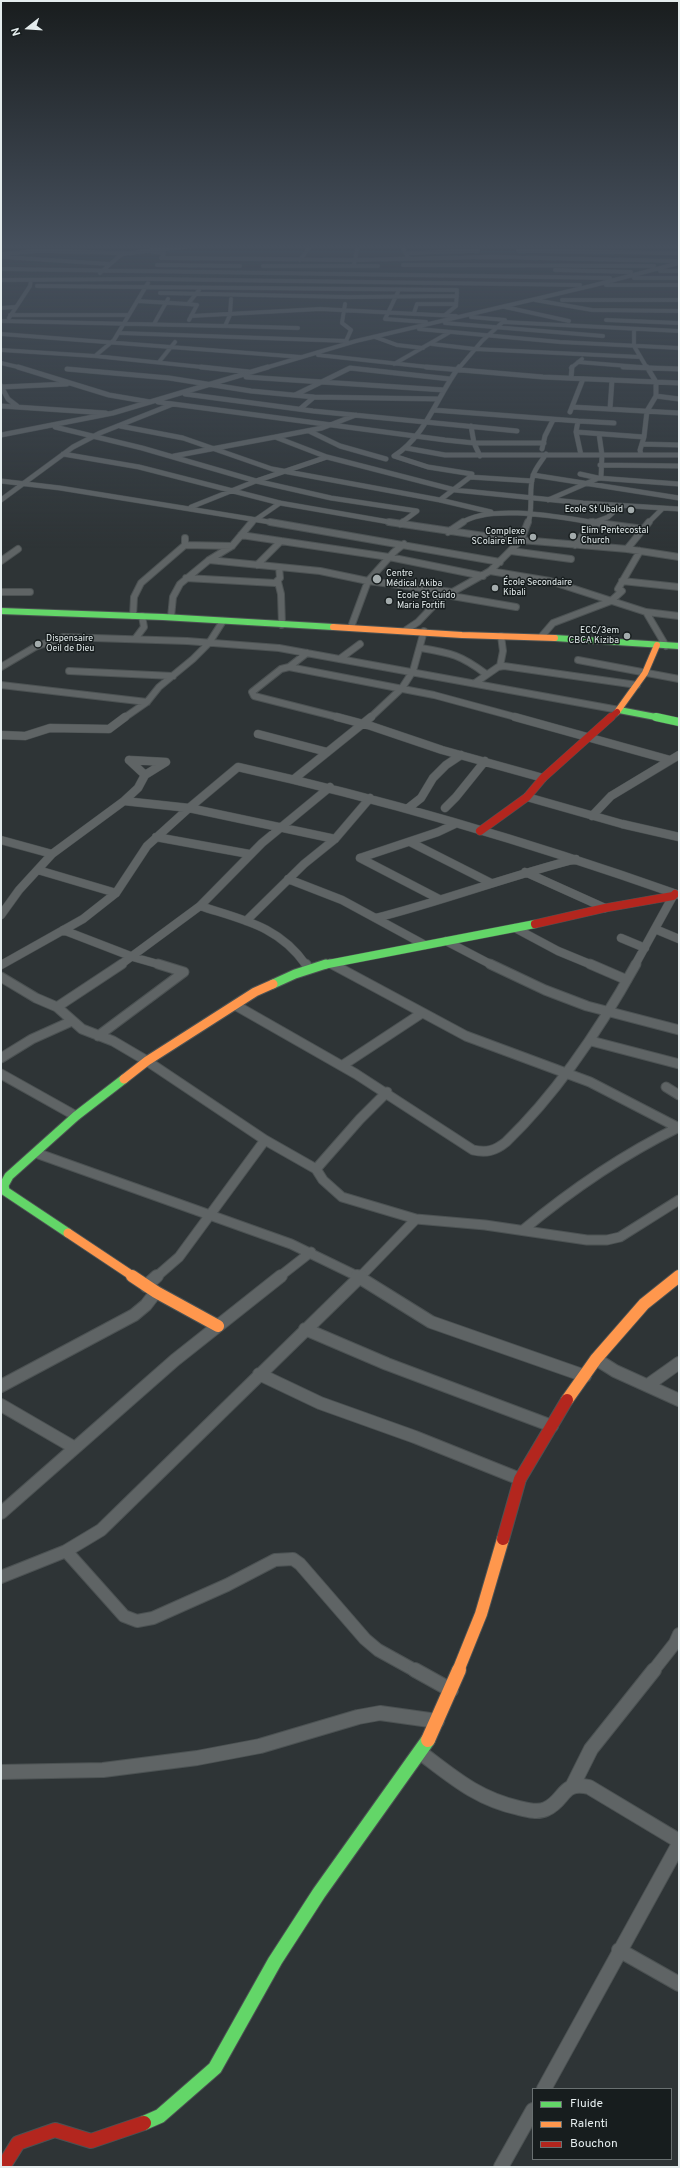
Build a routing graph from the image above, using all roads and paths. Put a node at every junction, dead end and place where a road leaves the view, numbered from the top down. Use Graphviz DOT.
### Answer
graph roads {
  1 [pos="108,346"];
  2 [pos="163,346"];
  3 [pos="205,346"];
  4 [pos="339,346"];
  5 [pos="408,346"];
  6 [pos="427,346"];
  7 [pos="448,346"];
  8 [pos="479,346"];
  9 [pos="557,346"];
  10 [pos="634,346"];
  11 [pos="641,346"];
  12 [pos="173,347"];
  13 [pos="673,347"];
  14 [pos="423,348"];
  15 [pos="679,348"];
  16 [pos="204,349"];
  17 [pos="3,350"];
  18 [pos="475,350"];
  19 [pos="554,351"];
  20 [pos="313,354"];
  21 [pos="587,354"];
  22 [pos="1,355"];
  23 [pos="95,356"];
  24 [pos="640,356"];
  25 [pos="302,357"];
  26 [pos="159,362"];
  27 [pos="578,362"];
  28 [pos="1,363"];
  29 [pos="394,364"];
  30 [pos="647,368"];
  31 [pos="67,369"];
  32 [pos="679,369"];
  33 [pos="457,370"];
  34 [pos="252,373"];
  35 [pos="239,376"];
  36 [pos="571,378"];
  37 [pos="450,379"];
  38 [pos="583,379"];
  39 [pos="612,380"];
  40 [pos="322,382"];
  41 [pos="656,382"];
  42 [pos="679,383"];
  43 [pos="77,384"];
  44 [pos="210,385"];
  45 [pos="1,387"];
  46 [pos="444,390"];
  47 [pos="182,393"];
  48 [pos="295,395"];
  49 [pos="656,396"];
  50 [pos="314,397"];
  51 [pos="439,399"];
  52 [pos="679,399"];
  53 [pos="154,402"];
  54 [pos="173,404"];
  55 [pos="1,406"];
  56 [pos="17,406"];
  57 [pos="572,408"];
  58 [pos="300,409"];
  59 [pos="610,409"];
  60 [pos="433,410"];
  61 [pos="647,411"];
  62 [pos="679,412"];
  63 [pos="113,414"];
  64 [pos="356,415"];
  65 [pos="527,418"];
  66 [pos="553,420"];
  67 [pos="567,420"];
  68 [pos="578,421"];
  69 [pos="426,422"];
  70 [pos="524,422"];
  71 [pos="614,423"];
  72 [pos="54,426"];
  73 [pos="120,426"];
  74 [pos="329,426"];
  75 [pos="471,426"];
  76 [pos="520,426"];
  77 [pos="1,428"];
  78 [pos="309,431"];
  79 [pos="517,431"];
  80 [pos="576,432"];
  81 [pos="3,434"];
  82 [pos="599,434"];
  83 [pos="414,436"];
  84 [pos="94,437"];
  85 [pos="275,437"];
  86 [pos="644,437"];
  87 [pos="474,443"];
  88 [pos="544,443"];
  89 [pos="512,444"];
  90 [pos="642,444"];
  91 [pos="679,445"];
  92 [pos="406,448"];
  93 [pos="211,449"];
  94 [pos="63,454"];
  95 [pos="544,454"];
  96 [pos="580,455"];
  97 [pos="602,455"];
  98 [pos="641,455"];
  99 [pos="679,455"];
  100 [pos="394,456"];
  101 [pos="480,456"];
  102 [pos="173,457"];
  103 [pos="327,457"];
  104 [pos="386,459"];
  105 [pos="600,465"];
  106 [pos="640,466"];
  107 [pos="679,466"];
  108 [pos="364,467"];
  109 [pos="285,471"];
  110 [pos="580,474"];
  111 [pos="641,477"];
  112 [pos="470,478"];
  113 [pos="533,478"];
  114 [pos="598,478"];
  115 [pos="1,481"];
  116 [pos="256,482"];
  117 [pos="23,484"];
  118 [pos="583,484"];
  119 [pos="679,484"];
  120 [pos="455,490"];
  121 [pos="233,492"];
  122 [pos="1,493"];
  123 [pos="11,494"];
  124 [pos="635,497"];
  125 [pos="530,498"];
  126 [pos="679,498"];
  127 [pos="1,500"];
  128 [pos="440,500"];
  129 [pos="548,500"];
  130 [pos="280,503"];
  131 [pos="620,506"];
  132 [pos="628,506"];
  133 [pos="191,508"];
  134 [pos="662,509"];
  135 [pos="679,509"];
  136 [pos="491,512"];
  137 [pos="531,515"];
  138 [pos="254,520"];
  139 [pos="593,522"];
  140 [pos="400,524"];
  141 [pos="644,529"];
  142 [pos="448,532"];
  143 [pos="241,535"];
  144 [pos="521,540"];
  145 [pos="281,541"];
  146 [pos="404,544"];
  147 [pos="575,545"];
  148 [pos="232,546"];
  149 [pos="18,549"];
  150 [pos="627,549"];
  151 [pos="511,551"];
  152 [pos="640,551"];
  153 [pos="390,557"];
  154 [pos="678,558"];
  155 [pos="571,559"];
  156 [pos="209,560"];
  157 [pos="1,561"];
  158 [pos="500,562"];
  159 [pos="257,565"];
  160 [pos="279,567"];
  161 [pos="490,571"];
  162 [pos="483,576"];
  163 [pos="186,578"];
  164 [pos="368,581"];
  165 [pos="622,581"];
  166 [pos="278,582"];
  167 [pos="679,587"];
  168 [pos="1,592"];
  169 [pos="30,592"];
  170 [pos="452,592"];
  171 [pos="446,596"];
  172 [pos="611,601"];
  173 [pos="516,607"];
  174 [pos="1,611"];
  175 [pos="646,612"];
  176 [pos="138,616"];
  177 [pos="679,616"];
  178 [pos="171,617"];
  179 [pos="224,621"];
  180 [pos="282,625"];
  181 [pos="351,627"];
  182 [pos="406,630"];
  183 [pos="424,631"];
  184 [pos="501,636"];
  185 [pos="541,637"];
  186 [pos="135,639"];
  187 [pos="209,643"];
  188 [pos="360,644"];
  189 [pos="662,645"];
  190 [pos="679,646"];
  191 [pos="421,648"];
  192 [pos="307,653"];
  193 [pos="341,658"];
  194 [pos="578,660"];
  195 [pos="500,666"];
  196 [pos="1,667"];
  197 [pos="289,667"];
  198 [pos="69,670"];
  199 [pos="413,671"];
  200 [pos="645,673"];
  201 [pos="486,674"];
  202 [pos="173,676"];
  203 [pos="679,679"];
  204 [pos="475,683"];
  205 [pos="1,685"];
  206 [pos="637,685"];
  207 [pos="402,688"];
  208 [pos="147,702"];
  209 [pos="619,710"];
  210 [pos="679,722"];
  211 [pos="364,725"];
  212 [pos="258,734"];
  213 [pos="1,735"];
  214 [pos="588,737"];
  215 [pos="327,752"];
  216 [pos="461,755"];
  217 [pos="679,755"];
  218 [pos="670,760"];
  219 [pos="485,761"];
  220 [pos="146,775"];
  221 [pos="543,778"];
  222 [pos="294,779"];
  223 [pos="330,787"];
  224 [pos="527,797"];
  225 [pos="370,798"];
  226 [pos="124,801"];
  227 [pos="189,808"];
  228 [pos="445,808"];
  229 [pos="407,809"];
  230 [pos="592,816"];
  231 [pos="456,824"];
  232 [pos="278,828"];
  233 [pos="480,831"];
  234 [pos="677,834"];
  235 [pos="156,837"];
  236 [pos="335,839"];
  237 [pos="1,840"];
  238 [pos="410,842"];
  239 [pos="52,854"];
  240 [pos="249,854"];
  241 [pos="578,859"];
  242 [pos="38,870"];
  243 [pos="525,872"];
  244 [pos="288,879"];
  245 [pos="491,883"];
  246 [pos="116,893"];
  247 [pos="676,894"];
  248 [pos="439,899"];
  249 [pos="200,906"];
  250 [pos="605,908"];
  251 [pos="1,915"];
  252 [pos="376,918"];
  253 [pos="246,921"];
  254 [pos="515,928"];
  255 [pos="655,929"];
  256 [pos="63,930"];
  257 [pos="621,938"];
  258 [pos="679,939"];
  259 [pos="446,941"];
  260 [pos="426,945"];
  261 [pos="645,948"];
  262 [pos="133,958"];
  263 [pos="330,963"];
  264 [pos="1,965"];
  265 [pos="309,969"];
  266 [pos="1,977"];
  267 [pos="627,980"];
  268 [pos="235,1005"];
  269 [pos="57,1007"];
  270 [pos="608,1012"];
  271 [pos="422,1013"];
  272 [pos="72,1021"];
  273 [pos="679,1030"];
  274 [pos="98,1036"];
  275 [pos="591,1041"];
  276 [pos="1,1058"];
  277 [pos="147,1061"];
  278 [pos="679,1064"];
  279 [pos="343,1065"];
  280 [pos="1,1074"];
  281 [pos="567,1074"];
  282 [pos="666,1087"];
  283 [pos="387,1092"];
  284 [pos="679,1095"];
  285 [pos="76,1116"];
  286 [pos="679,1128"];
  287 [pos="265,1140"];
  288 [pos="36,1153"];
  289 [pos="316,1169"];
  290 [pos="3,1192"];
  291 [pos="679,1200"];
  292 [pos="211,1216"];
  293 [pos="416,1219"];
  294 [pos="523,1230"];
  295 [pos="311,1252"];
  296 [pos="679,1276"];
  297 [pos="359,1277"];
  298 [pos="146,1286"];
  299 [pos="156,1292"];
  300 [pos="218,1326"];
  301 [pos="305,1329"];
  302 [pos="596,1359"];
  303 [pos="679,1363"];
  304 [pos="259,1374"];
  305 [pos="585,1376"];
  306 [pos="648,1385"];
  307 [pos="1,1386"];
  308 [pos="679,1400"];
  309 [pos="1,1405"];
  310 [pos="552,1426"];
  311 [pos="75,1448"];
  312 [pos="520,1479"];
  313 [pos="1,1513"];
  314 [pos="66,1551"];
  315 [pos="1,1577"];
  316 [pos="679,1634"];
  317 [pos="451,1690"];
  318 [pos="437,1721"];
  319 [pos="421,1753"];
  320 [pos="1,1772"];
  321 [pos="573,1785"];
  322 [pos="679,1842"];
  323 [pos="619,1950"];
  324 [pos="679,1984"];
  325 [pos="545,2088"];
  326 [pos="532,2112"];
  327 [pos="3,2167"];
  328 [pos="501,2167"];
  1 -- 23 [label="street"];
  2 -- 12 [label="street"];
  3 -- 16 [label="street"];
  4 -- 20 [label="street"];
  5 -- 14 [label="street"];
  6 -- 14 [label="street"];
  7 -- 18 [label="street"];
  8 -- 18 [label="street"];
  9 -- 19 [label="street"];
  10 -- 24 [label="street"];
  11 -- 13 [label="street"];
  12 -- 16 [label="street"];
  12 -- 26 [label="street"];
  13 -- 15 [label="street"];
  14 -- 29 [label="street"];
  16 -- 25 [label="street"];
  17 -- 22 [label="street"];
  17 -- 23 [label="street"];
  18 -- 19 [label="street"];
  18 -- 33 [label="street"];
  19 -- 21 [label="street"];
  20 -- 25 [label="street"];
  20 -- 29 [label="street"];
  21 -- 24 [label="street"];
  21 -- 27 [label="street"];
  23 -- 26 [label="street"];
  24 -- 30 [label="street"];
  25 -- 34 [label="street"];
  26 -- 34 [label="street"];
  27 -- 30 [label="street"];
  27 -- 36 [label="street"];
  28 -- 43 [label="street"];
  29 -- 33 [label="street"];
  30 -- 32 [label="street"];
  30 -- 41 [label="street"];
  31 -- 44 [label="street"];
  33 -- 36 [label="street"];
  33 -- 37 [label="street"];
  34 -- 35 [label="street"];
  35 -- 40 [label="street"];
  35 -- 44 [label="street"];
  36 -- 38 [label="street"];
  37 -- 40 [label="street"];
  37 -- 46 [label="street"];
  38 -- 39 [label="street"];
  38 -- 57 [label="street"];
  39 -- 41 [label="street"];
  39 -- 59 [label="street"];
  40 -- 46 [label="street"];
  40 -- 48 [label="street"];
  41 -- 42 [label="street"];
  41 -- 49 [label="street"];
  43 -- 45 [label="street"];
  43 -- 53 [label="street"];
  44 -- 47 [label="street"];
  44 -- 48 [label="street"];
  45 -- 56 [label="street"];
  46 -- 51 [label="street"];
  47 -- 53 [label="street"];
  47 -- 58 [label="street"];
  48 -- 50 [label="street"];
  49 -- 52 [label="street"];
  49 -- 61 [label="street"];
  50 -- 51 [label="street"];
  50 -- 58 [label="street"];
  51 -- 60 [label="street"];
  53 -- 54 [label="street"];
  53 -- 63 [label="street"];
  54 -- 73 [label="street"];
  54 -- 74 [label="street"];
  55 -- 56 [label="street"];
  56 -- 63 [label="street"];
  57 -- 59 [label="street"];
  57 -- 67 [label="street"];
  58 -- 64 [label="street"];
  59 -- 61 [label="street"];
  60 -- 65 [label="street"];
  60 -- 69 [label="street"];
  61 -- 62 [label="street"];
  61 -- 86 [label="street"];
  63 -- 72 [label="street"];
  64 -- 69 [label="street"];
  64 -- 74 [label="street"];
  65 -- 66 [label="street"];
  65 -- 70 [label="street"];
  66 -- 67 [label="street"];
  66 -- 88 [label="street"];
  67 -- 68 [label="street"];
  68 -- 71 [label="street"];
  68 -- 80 [label="street"];
  69 -- 75 [label="street"];
  69 -- 83 [label="street"];
  72 -- 81 [label="street"];
  72 -- 84 [label="street"];
  73 -- 84 [label="street"];
  73 -- 93 [label="street"];
  74 -- 78 [label="street"];
  74 -- 83 [label="street"];
  75 -- 79 [label="street"];
  75 -- 87 [label="street"];
  76 -- 79 [label="street"];
  77 -- 81 [label="street"];
  78 -- 85 [label="street"];
  78 -- 104 [label="street"];
  79 -- 89 [label="street"];
  80 -- 82 [label="street"];
  80 -- 96 [label="street"];
  82 -- 86 [label="street"];
  82 -- 97 [label="street"];
  83 -- 87 [label="street"];
  83 -- 92 [label="street"];
  84 -- 94 [label="street"];
  84 -- 102 [label="street"];
  85 -- 93 [label="street"];
  85 -- 103 [label="street"];
  86 -- 90 [label="street"];
  87 -- 89 [label="street"];
  87 -- 101 [label="street"];
  88 -- 89 [label="street"];
  88 -- 95 [label="street"];
  90 -- 91 [label="street"];
  90 -- 98 [label="street"];
  92 -- 100 [label="street"];
  92 -- 101 [label="street"];
  93 -- 102 [label="street"];
  93 -- 109 [label="street"];
  94 -- 117 [label="street"];
  94 -- 121 [label="street"];
  95 -- 96 [label="street"];
  95 -- 101 [label="street"];
  95 -- 113 [label="street"];
  96 -- 97 [label="street"];
  97 -- 98 [label="street"];
  97 -- 105 [label="street"];
  98 -- 99 [label="street"];
  100 -- 104 [label="street"];
  100 -- 112 [label="street"];
  102 -- 116 [label="street"];
  103 -- 108 [label="street"];
  103 -- 109 [label="street"];
  104 -- 108 [label="street"];
  105 -- 106 [label="street"];
  105 -- 114 [label="street"];
  106 -- 107 [label="street"];
  106 -- 111 [label="street"];
  108 -- 120 [label="street"];
  109 -- 116 [label="street"];
  109 -- 128 [label="street"];
  110 -- 114 [label="street"];
  111 -- 114 [label="street"];
  111 -- 119 [label="street"];
  111 -- 124 [label="street"];
  112 -- 113 [label="street"];
  112 -- 120 [label="street"];
  113 -- 118 [label="street"];
  113 -- 125 [label="street"];
  114 -- 118 [label="street"];
  115 -- 117 [label="street"];
  116 -- 121 [label="street"];
  116 -- 140 [label="street"];
  117 -- 123 [label="street"];
  117 -- 133 [label="street"];
  118 -- 124 [label="street"];
  118 -- 129 [label="street"];
  120 -- 125 [label="street"];
  120 -- 128 [label="street"];
  121 -- 130 [label="street"];
  121 -- 133 [label="street"];
  122 -- 123 [label="street"];
  123 -- 127 [label="street"];
  124 -- 126 [label="street"];
  124 -- 132 [label="street"];
  125 -- 129 [label="street"];
  125 -- 137 [label="street"];
  128 -- 136 [label="street"];
  129 -- 131 [label="street"];
  130 -- 138 [label="street"];
  130 -- 140 [label="street"];
  131 -- 132 [label="street"];
  131 -- 139 [label="street"];
  132 -- 134 [label="street"];
  133 -- 138 [label="street"];
  134 -- 135 [label="street"];
  134 -- 141 [label="street"];
  136 -- 137 [label="street"];
  136 -- 142 [label="street"];
  137 -- 139 [label="street"];
  137 -- 144 [label="street"];
  138 -- 143 [label="street"];
  138 -- 146 [label="street"];
  139 -- 141 [label="street"];
  139 -- 147 [label="street"];
  140 -- 142 [label="street"];
  141 -- 150 [label="street"];
  142 -- 144 [label="street"];
  143 -- 145 [label="street"];
  143 -- 148 [label="street"];
  144 -- 147 [label="street"];
  144 -- 151 [label="street"];
  145 -- 153 [label="street"];
  145 -- 159 [label="street"];
  146 -- 153 [label="street"];
  146 -- 158 [label="street"];
  147 -- 150 [label="street"];
  148 -- 156 [label="street"];
  148 -- 176 [label="street"];
  149 -- 157 [label="street"];
  150 -- 152 [label="street"];
  151 -- 155 [label="street"];
  151 -- 158 [label="street"];
  152 -- 154 [label="street"];
  152 -- 165 [label="street"];
  153 -- 162 [label="street"];
  153 -- 164 [label="street"];
  156 -- 159 [label="street"];
  156 -- 163 [label="street"];
  158 -- 161 [label="street"];
  159 -- 160 [label="street"];
  160 -- 164 [label="street"];
  160 -- 166 [label="street"];
  161 -- 162 [label="street"];
  161 -- 172 [label="street"];
  162 -- 170 [label="street"];
  163 -- 166 [label="street"];
  163 -- 178 [label="street"];
  164 -- 170 [label="street"];
  164 -- 181 [label="street"];
  165 -- 167 [label="street"];
  165 -- 172 [label="street"];
  166 -- 180 [label="street"];
  168 -- 169 [label="street"];
  170 -- 171 [label="street"];
  171 -- 173 [label="street"];
  171 -- 182 [label="street"];
  172 -- 175 [label="street"];
  172 -- 185 [label="street"];
  174 -- 176 [label="street"];
  175 -- 177 [label="street"];
  175 -- 189 [label="street"];
  176 -- 178 [label="street"];
  176 -- 186 [label="street"];
  178 -- 179 [label="street"];
  179 -- 180 [label="street"];
  179 -- 187 [label="street"];
  180 -- 181 [label="street"];
  181 -- 182 [label="street"];
  182 -- 183 [label="street"];
  183 -- 184 [label="street"];
  183 -- 191 [label="street"];
  184 -- 185 [label="street"];
  184 -- 195 [label="street"];
  185 -- 189 [label="street"];
  186 -- 187 [label="street"];
  186 -- 196 [label="street"];
  187 -- 192 [label="street"];
  187 -- 202 [label="street"];
  188 -- 193 [label="street"];
  189 -- 190 [label="street"];
  189 -- 200 [label="street"];
  191 -- 199 [label="street"];
  191 -- 201 [label="street"];
  192 -- 193 [label="street"];
  192 -- 197 [label="street"];
  193 -- 199 [label="street"];
  194 -- 200 [label="street"];
  195 -- 201 [label="street"];
  195 -- 206 [label="street"];
  197 -- 207 [label="street"];
  197 -- 211 [label="street"];
  198 -- 202 [label="street"];
  199 -- 204 [label="street"];
  199 -- 207 [label="street"];
  200 -- 203 [label="street"];
  200 -- 206 [label="street"];
  201 -- 204 [label="street"];
  202 -- 208 [label="street"];
  204 -- 209 [label="street"];
  205 -- 208 [label="street"];
  206 -- 209 [label="street"];
  207 -- 211 [label="street"];
  207 -- 214 [label="street"];
  208 -- 213 [label="street"];
  209 -- 210 [label="street"];
  209 -- 214 [label="street"];
  211 -- 215 [label="street"];
  211 -- 216 [label="street"];
  212 -- 215 [label="street"];
  214 -- 218 [label="street"];
  214 -- 221 [label="street"];
  215 -- 222 [label="street"];
  216 -- 219 [label="street"];
  216 -- 229 [label="street"];
  217 -- 218 [label="street"];
  218 -- 230 [label="street"];
  219 -- 221 [label="street"];
  219 -- 228 [label="street"];
  220 -- 220 [label="street"];
  220 -- 226 [label="street"];
  221 -- 224 [label="street"];
  222 -- 223 [label="street"];
  222 -- 227 [label="street"];
  223 -- 225 [label="street"];
  223 -- 232 [label="street"];
  224 -- 230 [label="street"];
  224 -- 233 [label="street"];
  225 -- 229 [label="street"];
  225 -- 236 [label="street"];
  226 -- 227 [label="street"];
  226 -- 239 [label="street"];
  227 -- 232 [label="street"];
  227 -- 235 [label="street"];
  229 -- 231 [label="street"];
  230 -- 234 [label="street"];
  231 -- 233 [label="street"];
  231 -- 238 [label="street"];
  232 -- 236 [label="street"];
  232 -- 240 [label="street"];
  233 -- 241 [label="street"];
  235 -- 240 [label="street"];
  235 -- 246 [label="street"];
  236 -- 244 [label="street"];
  237 -- 239 [label="street"];
  238 -- 245 [label="street"];
  238 -- 248 [label="street"];
  239 -- 242 [label="street"];
  240 -- 249 [label="street"];
  241 -- 243 [label="street"];
  241 -- 247 [label="street"];
  242 -- 246 [label="street"];
  242 -- 251 [label="street"];
  243 -- 245 [label="street"];
  243 -- 250 [label="street"];
  244 -- 252 [label="street"];
  244 -- 253 [label="street"];
  245 -- 248 [label="street"];
  246 -- 256 [label="street"];
  247 -- 250 [label="street"];
  247 -- 255 [label="street"];
  248 -- 252 [label="street"];
  249 -- 253 [label="street"];
  249 -- 262 [label="street"];
  250 -- 254 [label="street"];
  252 -- 260 [label="street"];
  253 -- 265 [label="street"];
  254 -- 259 [label="street"];
  254 -- 267 [label="street"];
  255 -- 258 [label="street"];
  255 -- 261 [label="street"];
  256 -- 262 [label="street"];
  256 -- 264 [label="street"];
  257 -- 261 [label="street"];
  259 -- 260 [label="street"];
  259 -- 270 [label="street"];
  260 -- 263 [label="street"];
  261 -- 267 [label="street"];
  262 -- 269 [label="street"];
  262 -- 274 [label="street"];
  263 -- 265 [label="street"];
  263 -- 271 [label="street"];
  265 -- 268 [label="street"];
  266 -- 269 [label="street"];
  267 -- 270 [label="street"];
  268 -- 277 [label="street"];
  268 -- 279 [label="street"];
  269 -- 272 [label="street"];
  270 -- 273 [label="street"];
  270 -- 275 [label="street"];
  271 -- 279 [label="street"];
  271 -- 281 [label="street"];
  272 -- 274 [label="street"];
  272 -- 276 [label="street"];
  274 -- 277 [label="street"];
  275 -- 278 [label="street"];
  275 -- 281 [label="street"];
  277 -- 285 [label="street"];
  277 -- 287 [label="street"];
  279 -- 283 [label="street"];
  280 -- 285 [label="street"];
  281 -- 283 [label="street"];
  281 -- 286 [label="street"];
  282 -- 284 [label="street"];
  283 -- 289 [label="street"];
  285 -- 288 [label="street"];
  286 -- 294 [label="street"];
  287 -- 289 [label="street"];
  287 -- 292 [label="street"];
  288 -- 290 [label="street"];
  288 -- 292 [label="street"];
  289 -- 293 [label="street"];
  290 -- 298 [label="street"];
  291 -- 294 [label="street"];
  292 -- 295 [label="street"];
  292 -- 298 [label="street"];
  293 -- 294 [label="street"];
  293 -- 297 [label="street"];
  295 -- 297 [label="street"];
  295 -- 300 [label="street"];
  296 -- 302 [label="street"];
  297 -- 301 [label="street"];
  297 -- 305 [label="street"];
  298 -- 299 [label="street"];
  299 -- 300 [label="street"];
  299 -- 307 [label="street"];
  300 -- 311 [label="street"];
  301 -- 304 [label="street"];
  301 -- 310 [label="street"];
  302 -- 305 [label="street"];
  302 -- 306 [label="street"];
  303 -- 306 [label="street"];
  304 -- 312 [label="street"];
  304 -- 314 [label="street"];
  305 -- 310 [label="street"];
  306 -- 308 [label="street"];
  309 -- 311 [label="street"];
  310 -- 312 [label="street"];
  311 -- 313 [label="street"];
  312 -- 317 [label="street"];
  314 -- 315 [label="street"];
  314 -- 317 [label="street"];
  316 -- 321 [label="street"];
  317 -- 318 [label="street"];
  318 -- 319 [label="street"];
  318 -- 320 [label="street"];
  319 -- 321 [label="street"];
  319 -- 327 [label="street"];
  321 -- 322 [label="street"];
  322 -- 323 [label="street"];
  323 -- 324 [label="street"];
  323 -- 325 [label="street"];
  326 -- 328 [label="street"];
}
